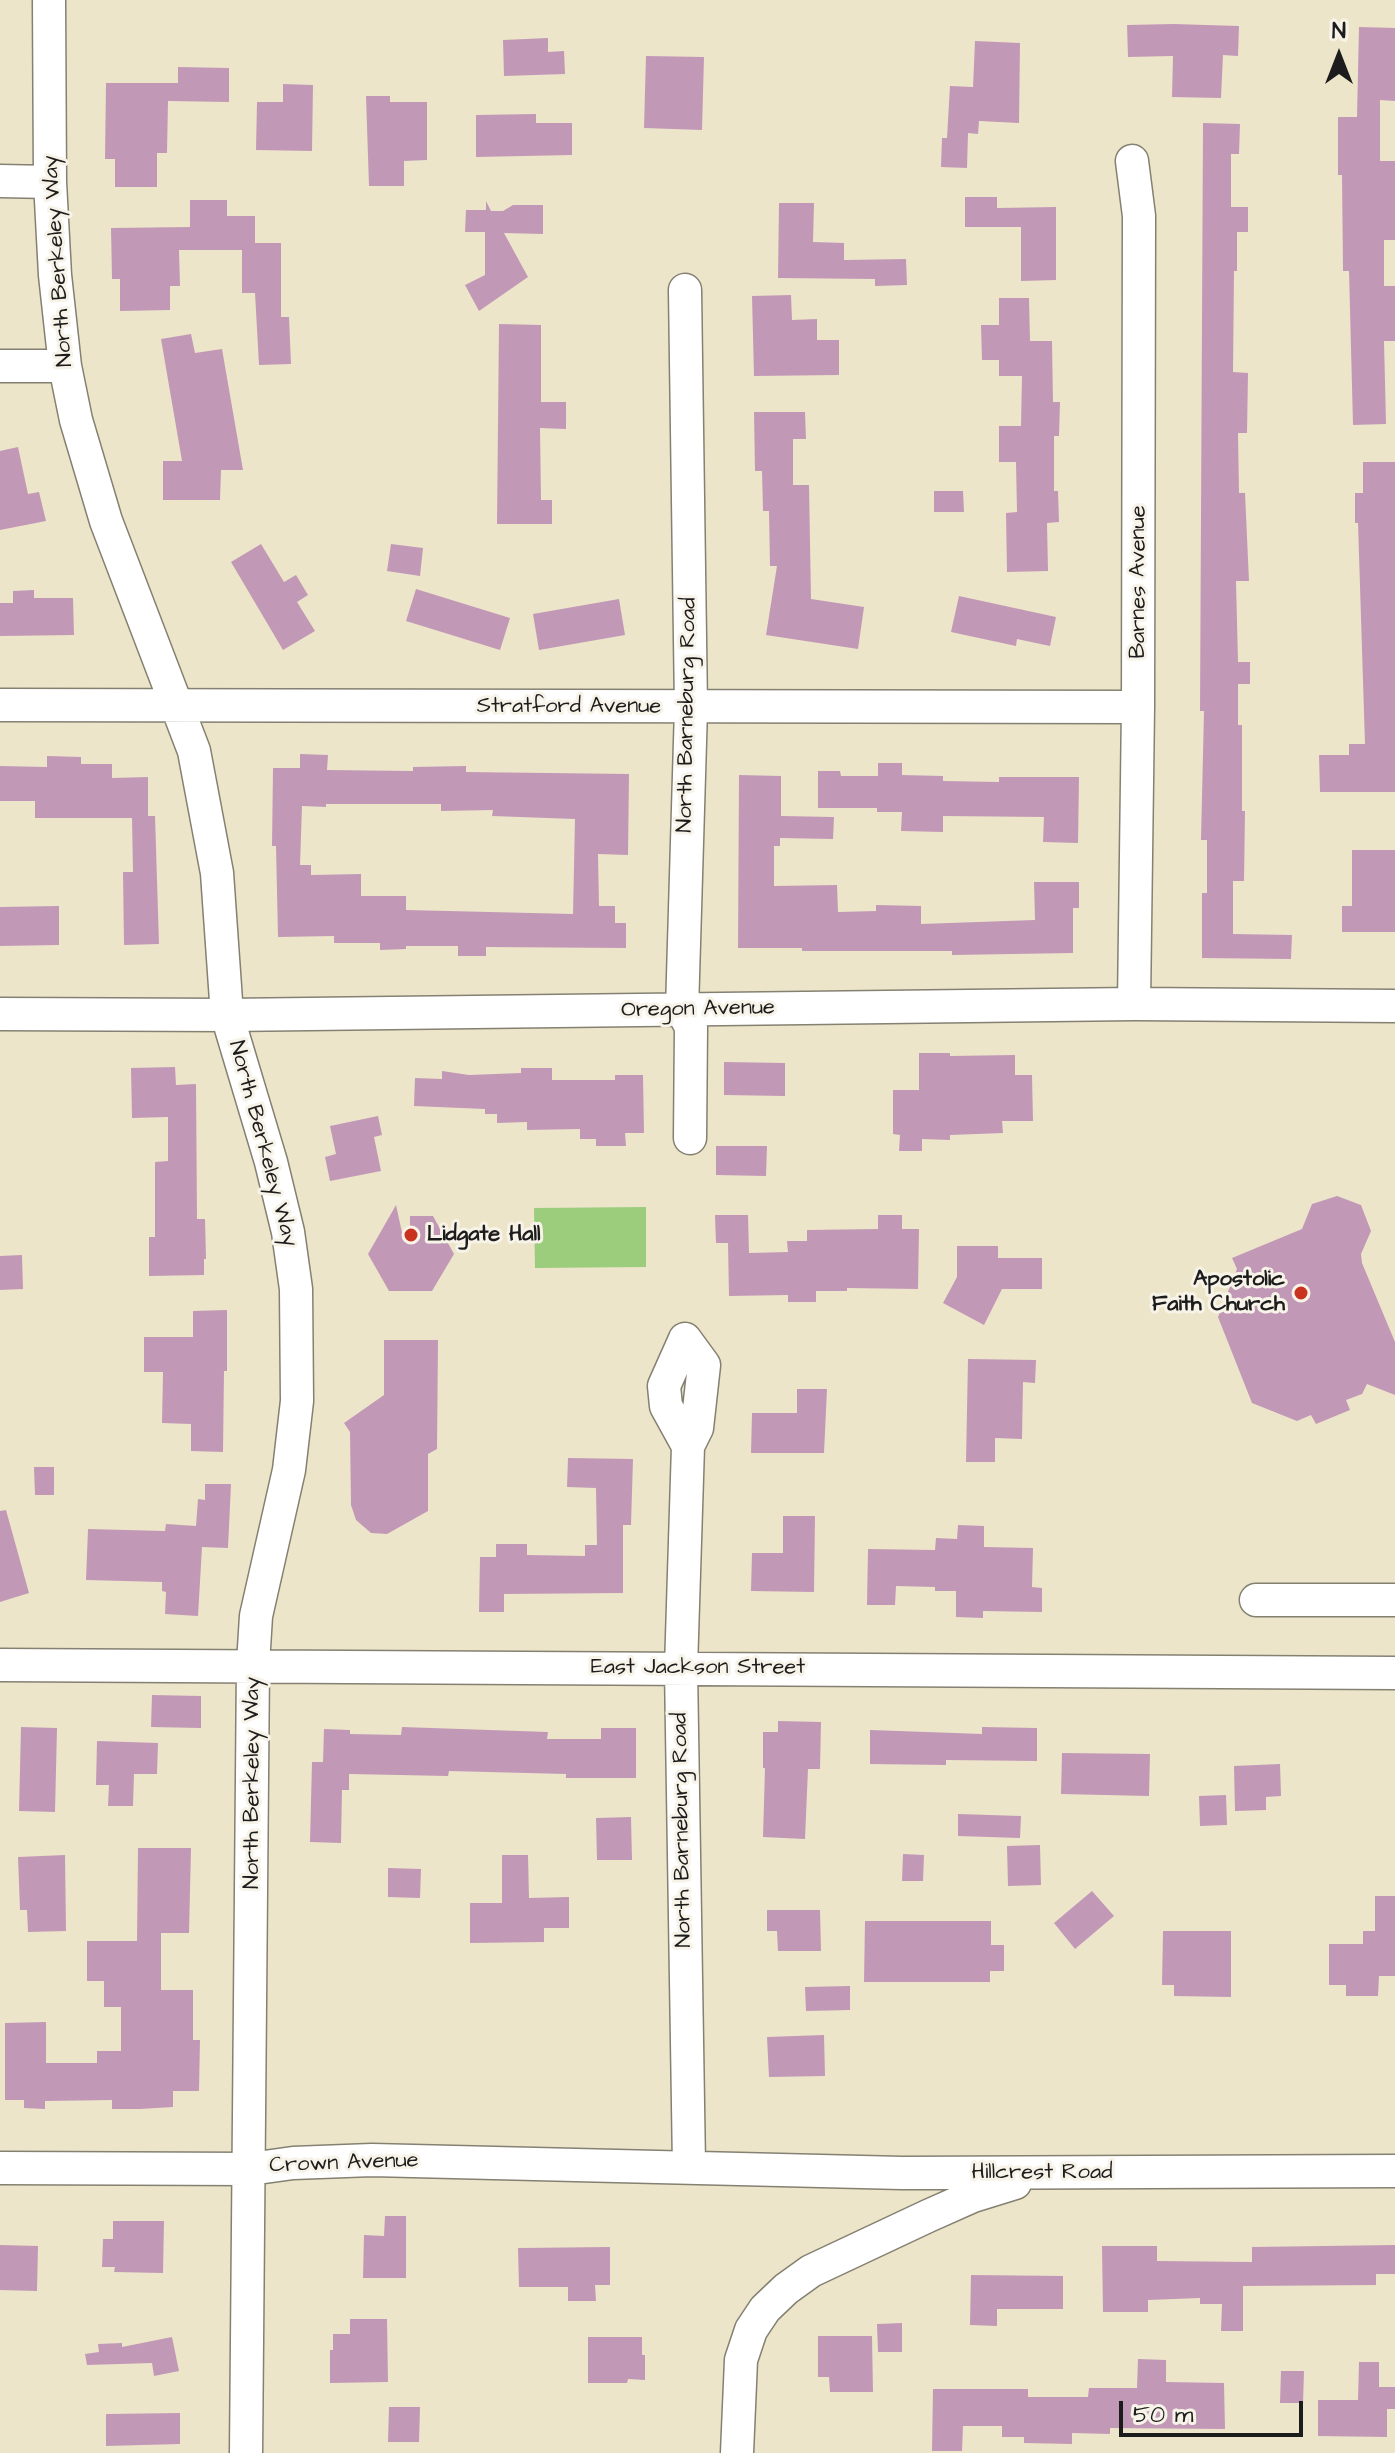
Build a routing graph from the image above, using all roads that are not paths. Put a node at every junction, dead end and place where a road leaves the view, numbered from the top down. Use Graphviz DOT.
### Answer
graph roads {
  1 [pos="49,0"];
  2 [pos="1132,161"];
  3 [pos="0,181"];
  4 [pos="50,182"];
  5 [pos="685,290"];
  6 [pos="0,366"];
  7 [pos="65,366"];
  8 [pos="0,705"];
  9 [pos="178,705"];
  10 [pos="1138,707"];
  11 [pos="691,708"];
  12 [pos="1134,1004"];
  13 [pos="1395,1006"];
  14 [pos="682,1010"];
  15 [pos="0,1014"];
  16 [pos="227,1015"];
  17 [pos="690,1138"];
  18 [pos="688,1446"];
  19 [pos="1256,1600"];
  20 [pos="1395,1600"];
  21 [pos="253,1664"];
  22 [pos="0,1665"];
  23 [pos="681,1668"];
  24 [pos="1395,1673"];
  25 [pos="689,2166"];
  26 [pos="0,2168"];
  27 [pos="250,2169"];
  28 [pos="1395,2171"];
  29 [pos="1063,2173"];
  30 [pos="246,2453"];
  31 [pos="737,2453"];
  1 -- 4 [label="street, North Berkeley Way"];
  2 -- 10 [label="street, Barnes Avenue"];
  3 -- 4 [label="street"];
  4 -- 7 [label="street, North Berkeley Way"];
  5 -- 11 [label="street, North Barneburg Road"];
  6 -- 7 [label="street"];
  7 -- 9 [label="street, North Berkeley Way"];
  8 -- 9 [label="street, Stratford Avenue"];
  9 -- 11 [label="street, Stratford Avenue"];
  9 -- 16 [label="street, North Berkeley Way"];
  10 -- 11 [label="street, Stratford Avenue"];
  10 -- 12 [label="street, Barnes Avenue"];
  11 -- 14 [label="street, North Barneburg Road"];
  12 -- 13 [label="street, Oregon Avenue"];
  12 -- 14 [label="street, Oregon Avenue"];
  14 -- 16 [label="street, Oregon Avenue"];
  14 -- 17 [label="street, North Barneburg Road"];
  15 -- 16 [label="street, Oregon Avenue"];
  16 -- 21 [label="street, North Berkeley Way"];
  18 -- 23 [label="street, North Barneburg Road"];
  19 -- 20 [label="street"];
  21 -- 22 [label="street, East Jackson Street"];
  21 -- 23 [label="street, East Jackson Street"];
  21 -- 27 [label="street, North Berkeley Way"];
  23 -- 24 [label="street, East Jackson Street"];
  23 -- 25 [label="street, North Barneburg Road"];
  25 -- 27 [label="street, Crown Avenue"];
  25 -- 29 [label="street, Hillcrest Road"];
  26 -- 27 [label="street, Crown Avenue"];
  27 -- 30 [label="street, North Berkeley Way"];
  28 -- 29 [label="street, Hillcrest Road"];
  29 -- 31 [label="street"];
}
